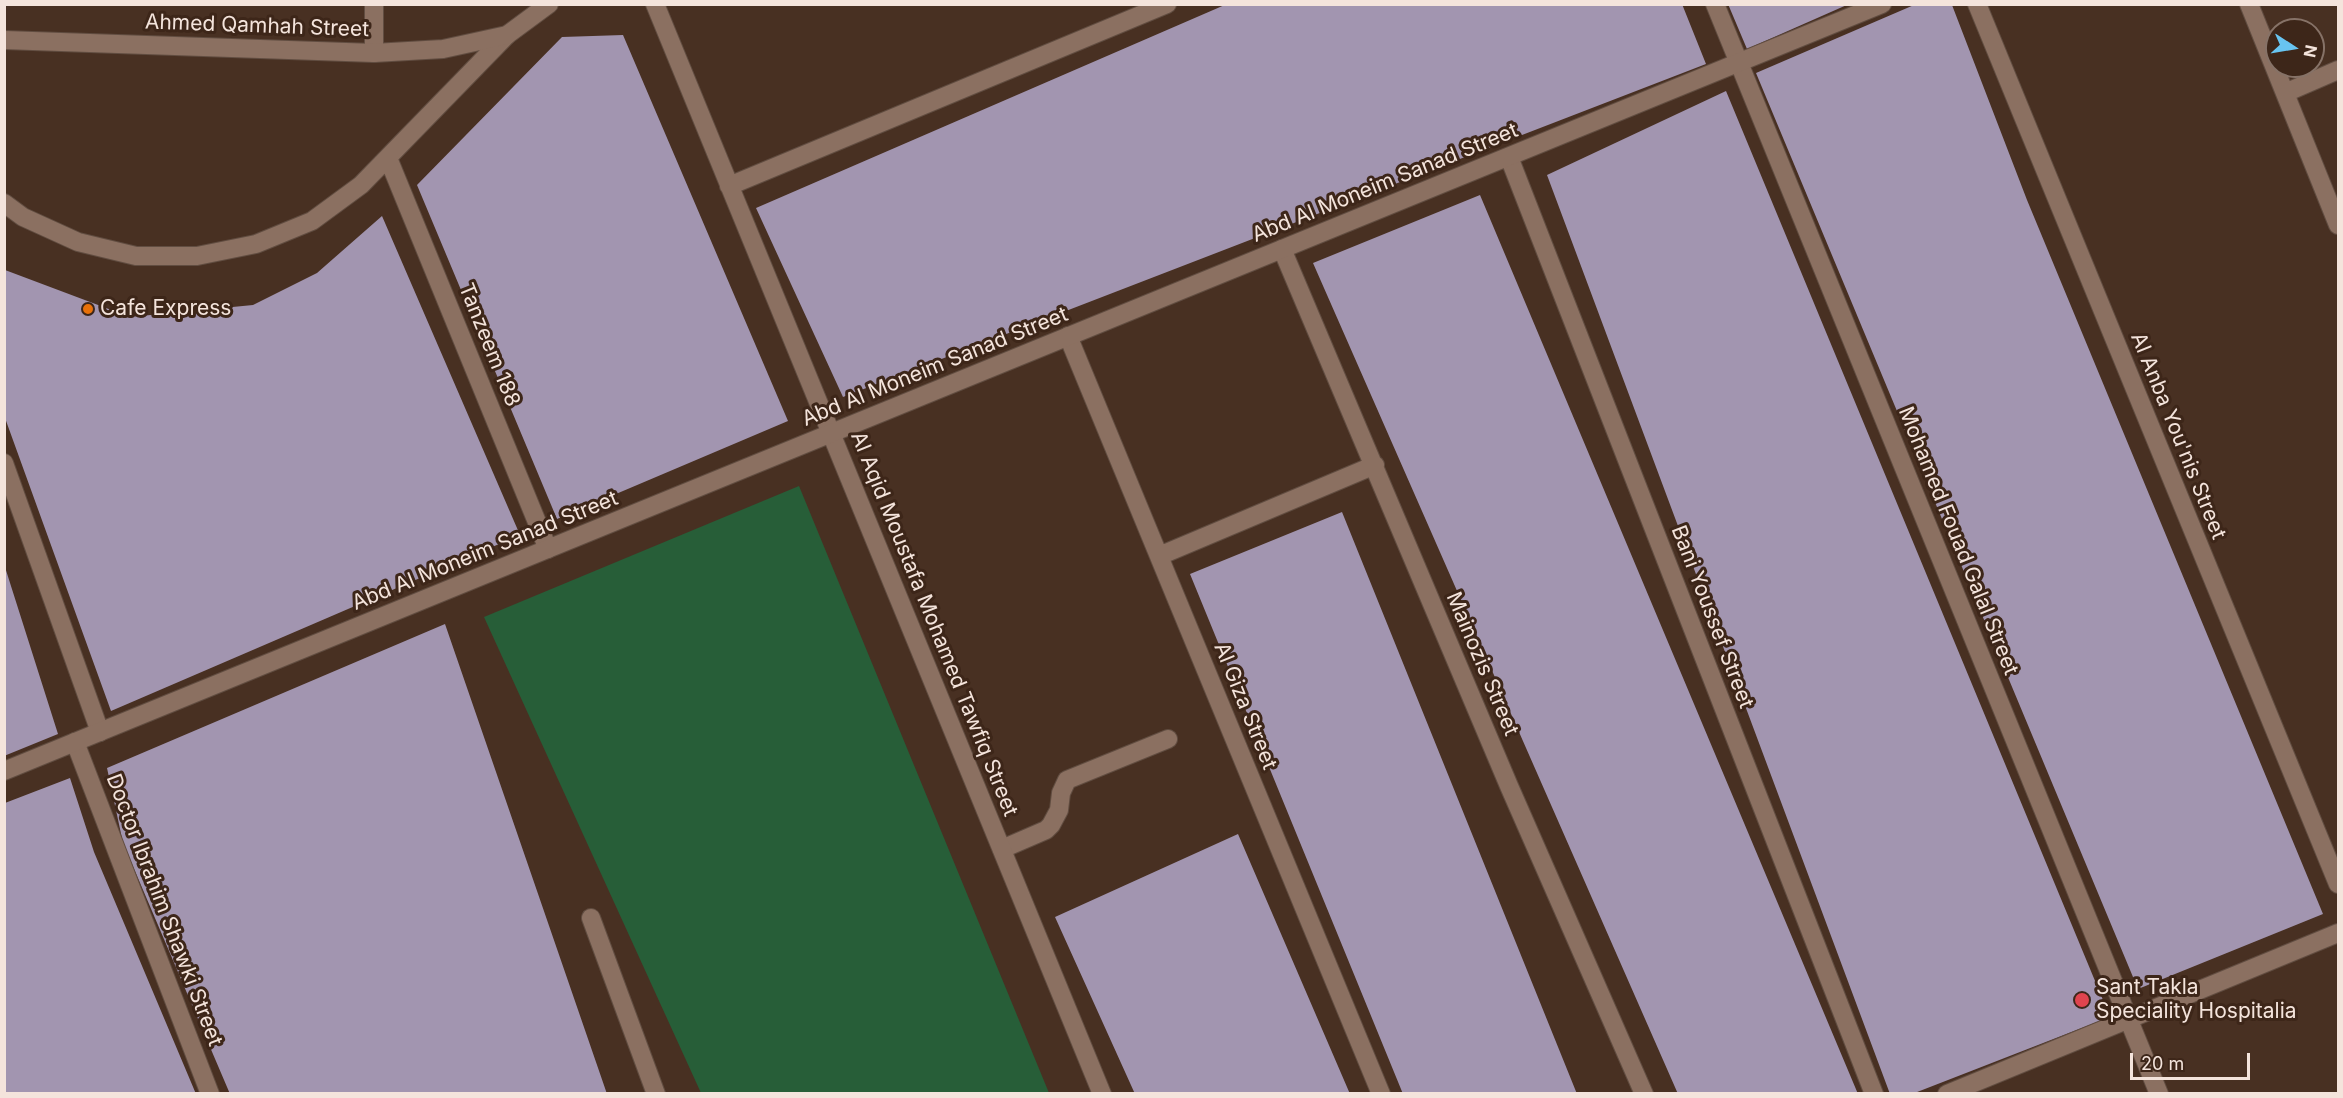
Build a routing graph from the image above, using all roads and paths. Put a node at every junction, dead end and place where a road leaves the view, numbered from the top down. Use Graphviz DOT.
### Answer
graph roads {
  1 [pos="374,4"];
  2 [pos="549,4"];
  3 [pos="655,4"];
  4 [pos="1167,4"];
  5 [pos="1715,4"];
  6 [pos="1882,4"];
  7 [pos="1977,4"];
  8 [pos="2249,4"];
  9 [pos="507,35"];
  10 [pos="4,40"];
  11 [pos="374,53"];
  12 [pos="1739,63"];
  13 [pos="2338,70"];
  14 [pos="2284,93"];
  15 [pos="1509,157"];
  16 [pos="387,158"];
  17 [pos="729,186"];
  18 [pos="4,203"];
  19 [pos="2338,225"];
  20 [pos="1282,249"];
  21 [pos="1068,336"];
  22 [pos="831,434"];
  23 [pos="5,464"];
  24 [pos="1375,465"];
  25 [pos="548,549"];
  26 [pos="1159,556"];
  27 [pos="100,732"];
  28 [pos="1168,739"];
  29 [pos="75,742"];
  30 [pos="4,771"];
  31 [pos="1002,849"];
  32 [pos="2338,884"];
  33 [pos="591,918"];
  34 [pos="2338,933"];
  35 [pos="2129,1018"];
  36 [pos="210,1094"];
  37 [pos="656,1094"];
  38 [pos="1102,1094"];
  39 [pos="1381,1094"];
  40 [pos="1644,1094"];
  41 [pos="1874,1094"];
  42 [pos="1947,1094"];
  43 [pos="2160,1094"];
  1 -- 11 [label="street"];
  2 -- 9 [label="street, Ahmed Qamhah Street"];
  3 -- 17 [label="street, Al Aqid Moustafa Mohamed Tawfiq Street"];
  4 -- 17 [label="street"];
  5 -- 12 [label="street, Mohamed Fouad Galal Street"];
  6 -- 12 [label="street, Abd Al Moneim Sanad Street"];
  7 -- 32 [label="street, Al Anba You'nis Street"];
  8 -- 14 [label="street"];
  9 -- 11 [label="street, Ahmed Qamhah Street"];
  9 -- 16 [label="street, Ahmed Qamhah Street"];
  10 -- 11 [label="street, Ahmed Qamhah Street"];
  12 -- 15 [label="street, Abd Al Moneim Sanad Street"];
  12 -- 35 [label="street, Mohamed Fouad Galal Street"];
  13 -- 14 [label="street"];
  14 -- 19 [label="street"];
  15 -- 20 [label="street, Abd Al Moneim Sanad Street"];
  15 -- 41 [label="street, Bani Youssef Street"];
  16 -- 18 [label="street, Ahmed Qamhah Street"];
  16 -- 25 [label="street, Tanzeem 188"];
  17 -- 22 [label="street, Al Aqid Moustafa Mohamed Tawfiq Street"];
  20 -- 21 [label="street, Abd Al Moneim Sanad Street"];
  20 -- 24 [label="street, Mainozis Street"];
  21 -- 22 [label="street, Abd Al Moneim Sanad Street"];
  21 -- 26 [label="street, Al Giza Street"];
  22 -- 25 [label="street, Abd Al Moneim Sanad Street"];
  22 -- 31 [label="street, Al Aqid Moustafa Mohamed Tawfiq Street"];
  23 -- 27 [label="street"];
  24 -- 26 [label="street"];
  24 -- 40 [label="street, Mainozis Street"];
  25 -- 27 [label="street, Abd Al Moneim Sanad Street"];
  26 -- 39 [label="street, Al Giza Street"];
  27 -- 29 [label="street, Abd Al Moneim Sanad Street"];
  28 -- 31 [label="street"];
  29 -- 30 [label="street, Abd Al Moneim Sanad Street"];
  29 -- 36 [label="street, Doctor Ibrahim Shawki Street"];
  31 -- 38 [label="street, Al Aqid Moustafa Mohamed Tawfiq Street"];
  33 -- 37 [label="street"];
  34 -- 35 [label="street"];
  35 -- 42 [label="street"];
  35 -- 43 [label="street, Mohamed Fouad Galal Street"];
}
